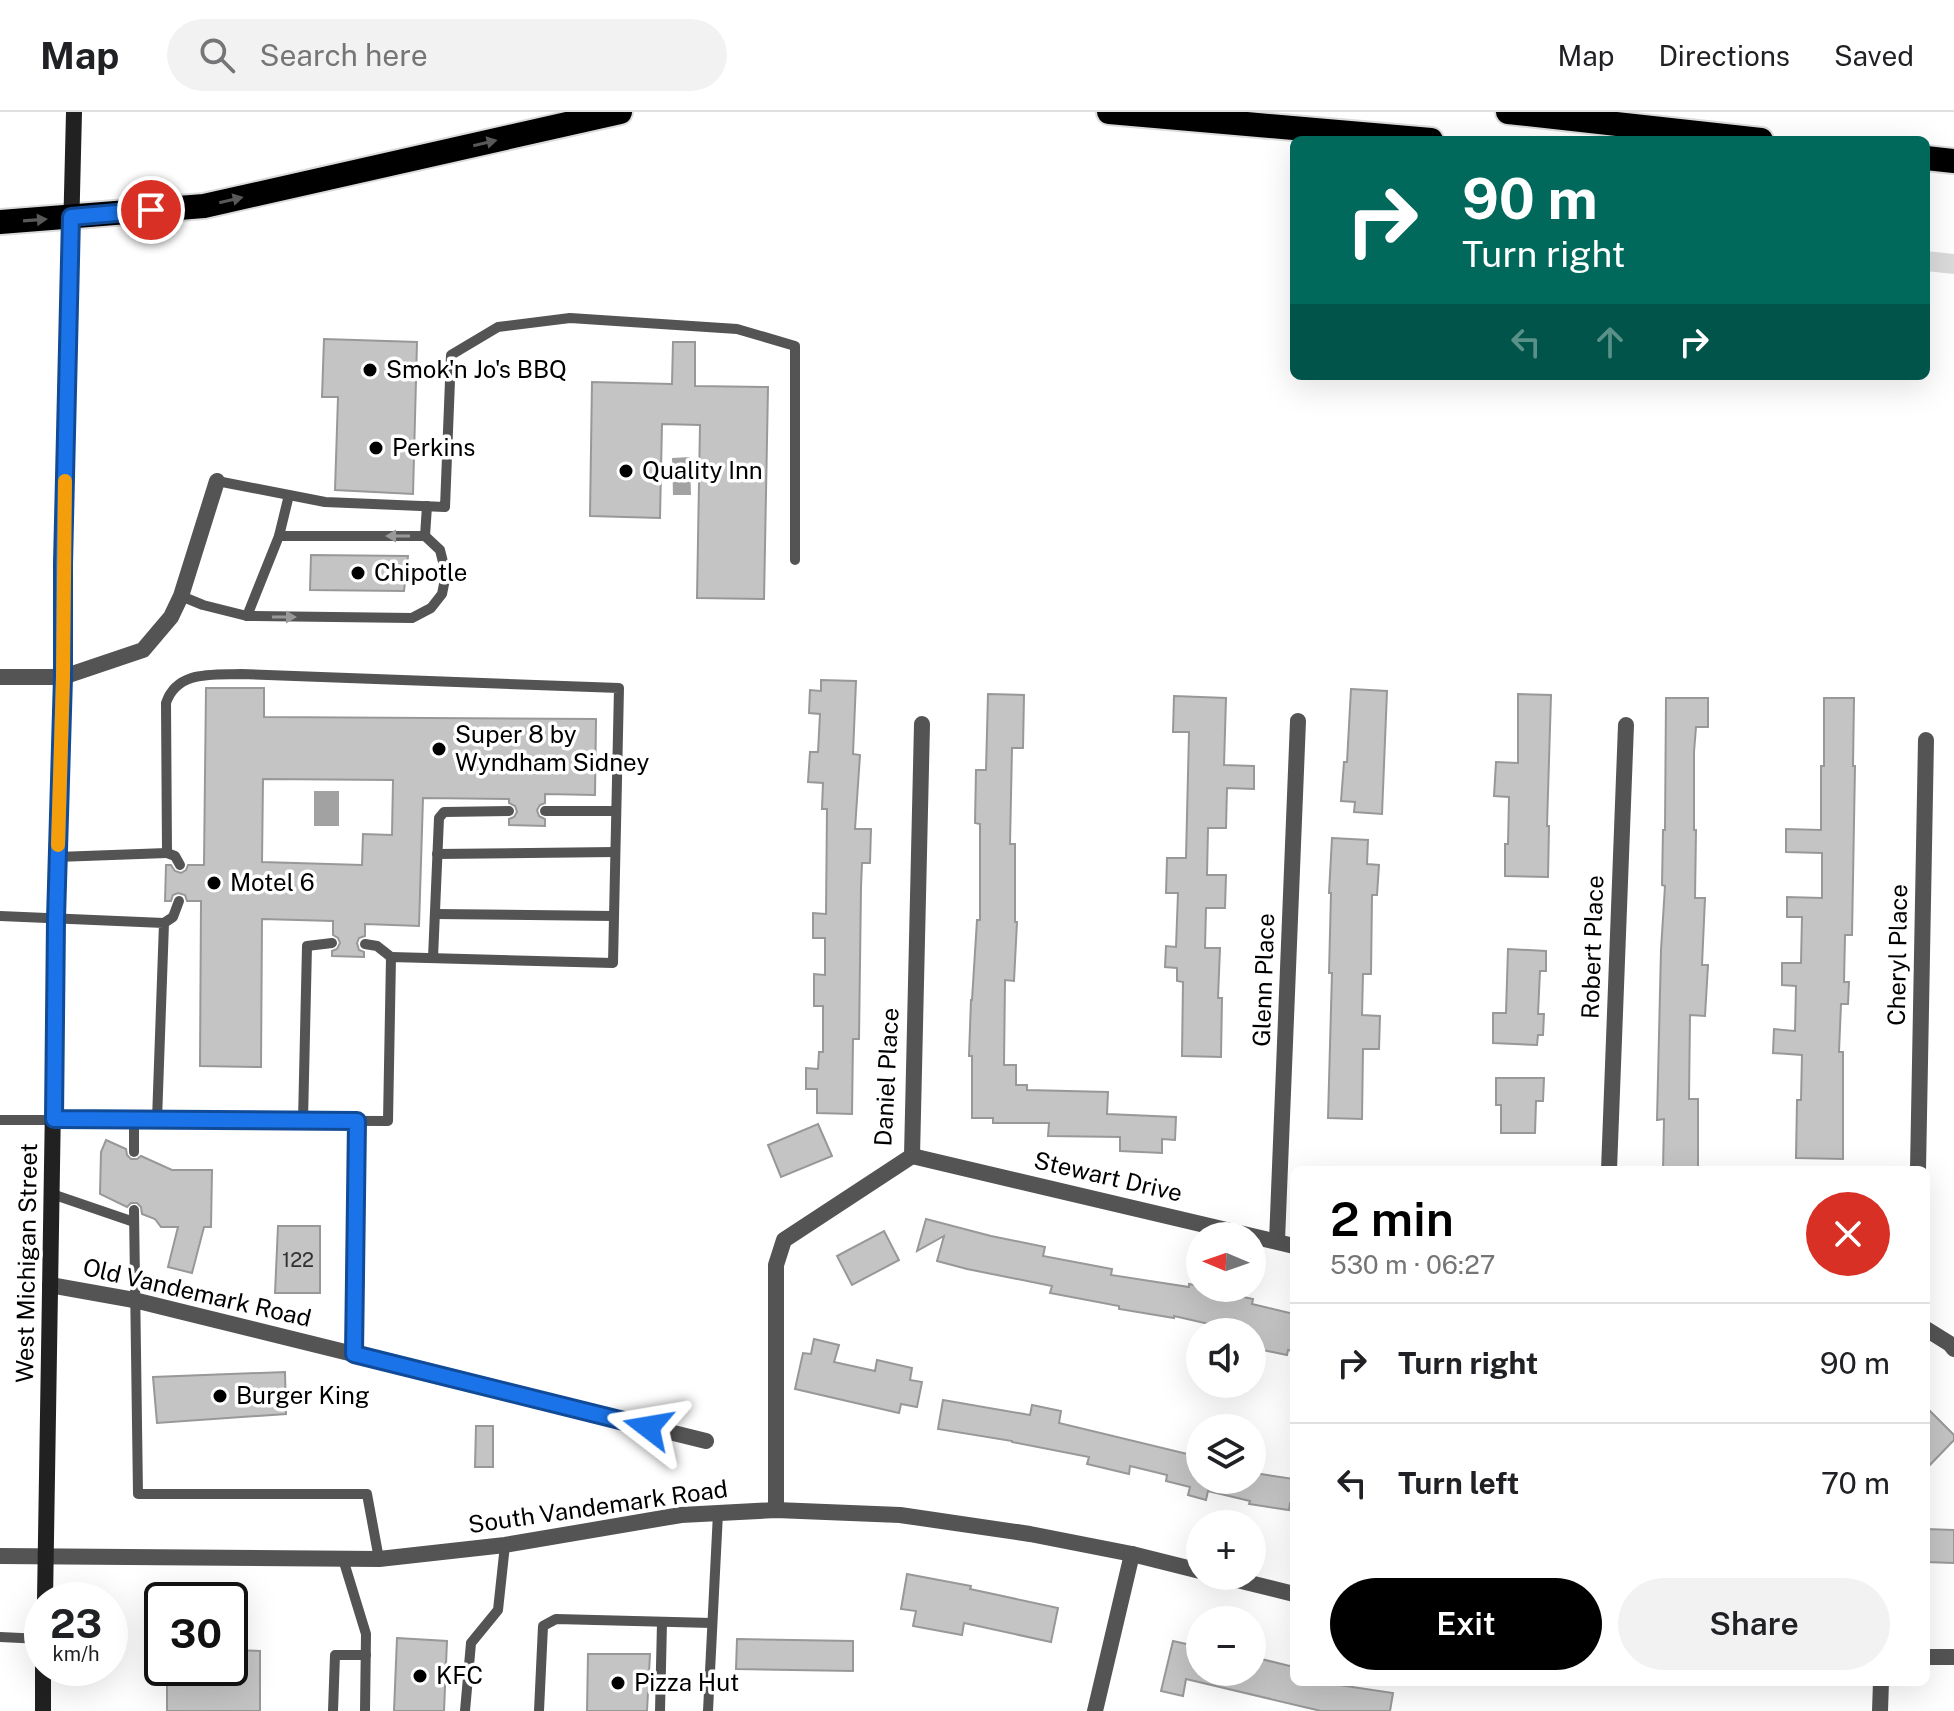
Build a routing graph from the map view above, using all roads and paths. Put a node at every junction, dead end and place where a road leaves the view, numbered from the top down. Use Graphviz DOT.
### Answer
graph roads {
  1 [pos="74,112"];
  2 [pos="620,112"];
  3 [pos="1109,112"];
  4 [pos="1508,112"];
  5 [pos="1385,136"];
  6 [pos="1725,136"];
  7 [pos="1930,158"];
  8 [pos="1954,161"];
  9 [pos="71,217"];
  10 [pos="0,222"];
  11 [pos="217,481"];
  12 [pos="289,495"];
  13 [pos="427,506"];
  14 [pos="279,536"];
  15 [pos="425,536"];
  16 [pos="795,560"];
  17 [pos="181,596"];
  18 [pos="247,616"];
  19 [pos="0,677"];
  20 [pos="63,677"];
  21 [pos="1298,721"];
  22 [pos="922,724"];
  23 [pos="1626,725"];
  24 [pos="1926,740"];
  25 [pos="509,811"];
  26 [pos="545,811"];
  27 [pos="616,811"];
  28 [pos="615,852"];
  29 [pos="167,853"];
  30 [pos="437,854"];
  31 [pos="57,857"];
  32 [pos="180,865"];
  33 [pos="179,901"];
  34 [pos="435,914"];
  35 [pos="0,916"];
  36 [pos="614,916"];
  37 [pos="56,919"];
  38 [pos="164,923"];
  39 [pos="332,943"];
  40 [pos="365,944"];
  41 [pos="391,957"];
  42 [pos="433,958"];
  43 [pos="54,1119"];
  44 [pos="0,1120"];
  45 [pos="134,1120"];
  46 [pos="157,1120"];
  47 [pos="303,1121"];
  48 [pos="357,1121"];
  49 [pos="134,1152"];
  50 [pos="912,1156"];
  51 [pos="1609,1166"];
  52 [pos="1918,1166"];
  53 [pos="52,1194"];
  54 [pos="134,1210"];
  55 [pos="134,1222"];
  56 [pos="1286,1243"];
  57 [pos="50,1285"];
  58 [pos="134,1300"];
  59 [pos="1930,1332"];
  60 [pos="1954,1349"];
  61 [pos="354,1354"];
  62 [pos="706,1441"];
  63 [pos="776,1510"];
  64 [pos="718,1513"];
  65 [pos="505,1545"];
  66 [pos="1132,1554"];
  67 [pos="0,1556"];
  68 [pos="46,1557"];
  69 [pos="343,1559"];
  70 [pos="379,1559"];
  71 [pos="1186,1568"];
  72 [pos="45,1582"];
  73 [pos="1266,1587"];
  74 [pos="1290,1593"];
  75 [pos="662,1622"];
  76 [pos="712,1623"];
  77 [pos="0,1637"];
  78 [pos="24,1638"];
  79 [pos="366,1655"];
  80 [pos="1930,1657"];
  81 [pos="1954,1657"];
  82 [pos="43,1686"];
  83 [pos="1881,1686"];
  84 [pos="43,1711"];
  85 [pos="333,1711"];
  86 [pos="365,1711"];
  87 [pos="465,1711"];
  88 [pos="539,1711"];
  89 [pos="660,1711"];
  90 [pos="708,1711"];
  91 [pos="1095,1711"];
  92 [pos="1880,1711"];
  1 -- 9 [label="main road, West Michigan Street"];
  9 -- 2 [label="highway, one-way"];
  3 -- 5 [label="highway"];
  4 -- 6 [label="highway"];
  7 -- 8 [label="highway"];
  10 -- 9 [label="highway, one-way"];
  9 -- 20 [label="main road, West Michigan Street"];
  11 -- 12 [label="lane"];
  11 -- 17 [label="street"];
  12 -- 13 [label="lane"];
  12 -- 14 [label="lane"];
  13 -- 15 [label="lane"];
  13 -- 16 [label="lane"];
  15 -- 14 [label="lane, one-way"];
  14 -- 18 [label="lane"];
  18 -- 15 [label="lane, one-way"];
  17 -- 18 [label="lane"];
  17 -- 20 [label="street"];
  19 -- 20 [label="street"];
  20 -- 31 [label="main road, West Michigan Street"];
  21 -- 56 [label="street, Glenn Place"];
  22 -- 50 [label="street, Daniel Place"];
  23 -- 51 [label="street, Robert Place"];
  24 -- 52 [label="street, Cheryl Place"];
  25 -- 30 [label="lane"];
  26 -- 27 [label="lane"];
  27 -- 28 [label="lane"];
  27 -- 29 [label="lane"];
  28 -- 30 [label="lane"];
  28 -- 36 [label="lane"];
  29 -- 31 [label="lane"];
  29 -- 32 [label="lane"];
  30 -- 34 [label="lane"];
  31 -- 37 [label="main road, West Michigan Street"];
  33 -- 38 [label="lane"];
  34 -- 36 [label="lane"];
  34 -- 42 [label="lane"];
  35 -- 37 [label="lane"];
  36 -- 42 [label="lane"];
  37 -- 38 [label="lane"];
  37 -- 43 [label="main road, West Michigan Street"];
  38 -- 46 [label="lane"];
  39 -- 47 [label="lane"];
  40 -- 41 [label="lane"];
  41 -- 42 [label="lane"];
  41 -- 48 [label="lane"];
  43 -- 44 [label="lane"];
  43 -- 45 [label="lane"];
  43 -- 53 [label="main road, West Michigan Street"];
  45 -- 46 [label="lane"];
  45 -- 49 [label="lane"];
  46 -- 47 [label="lane"];
  47 -- 48 [label="lane"];
  48 -- 61 [label="lane"];
  50 -- 56 [label="street, Stewart Drive"];
  50 -- 63 [label="street, Daniel Place"];
  53 -- 55 [label="lane"];
  53 -- 57 [label="main road, West Michigan Street"];
  54 -- 55 [label="lane"];
  55 -- 58 [label="lane"];
  57 -- 58 [label="street, Old Vandemark Road"];
  57 -- 68 [label="main road, West Michigan Street"];
  58 -- 61 [label="street, Old Vandemark Road"];
  58 -- 70 [label="lane"];
  59 -- 60 [label="street"];
  61 -- 62 [label="street, Old Vandemark Road"];
  63 -- 64 [label="street, South Vandemark Road"];
  63 -- 66 [label="street, South Vandemark Road"];
  64 -- 65 [label="street, South Vandemark Road"];
  64 -- 76 [label="lane"];
  65 -- 70 [label="street, South Vandemark Road"];
  65 -- 87 [label="lane"];
  66 -- 71 [label="street, South Vandemark Road"];
  66 -- 91 [label="street"];
  67 -- 68 [label="street, South Vandemark Road"];
  68 -- 69 [label="street, South Vandemark Road"];
  68 -- 72 [label="main road, West Michigan Street"];
  69 -- 70 [label="street, South Vandemark Road"];
  69 -- 79 [label="lane"];
  73 -- 74 [label="street"];
  75 -- 76 [label="lane"];
  75 -- 88 [label="lane"];
  75 -- 89 [label="lane"];
  76 -- 90 [label="lane"];
  77 -- 78 [label="lane"];
  79 -- 85 [label="lane"];
  79 -- 86 [label="lane"];
  80 -- 81 [label="street"];
  82 -- 84 [label="main road"];
  83 -- 92 [label="street"];
}
